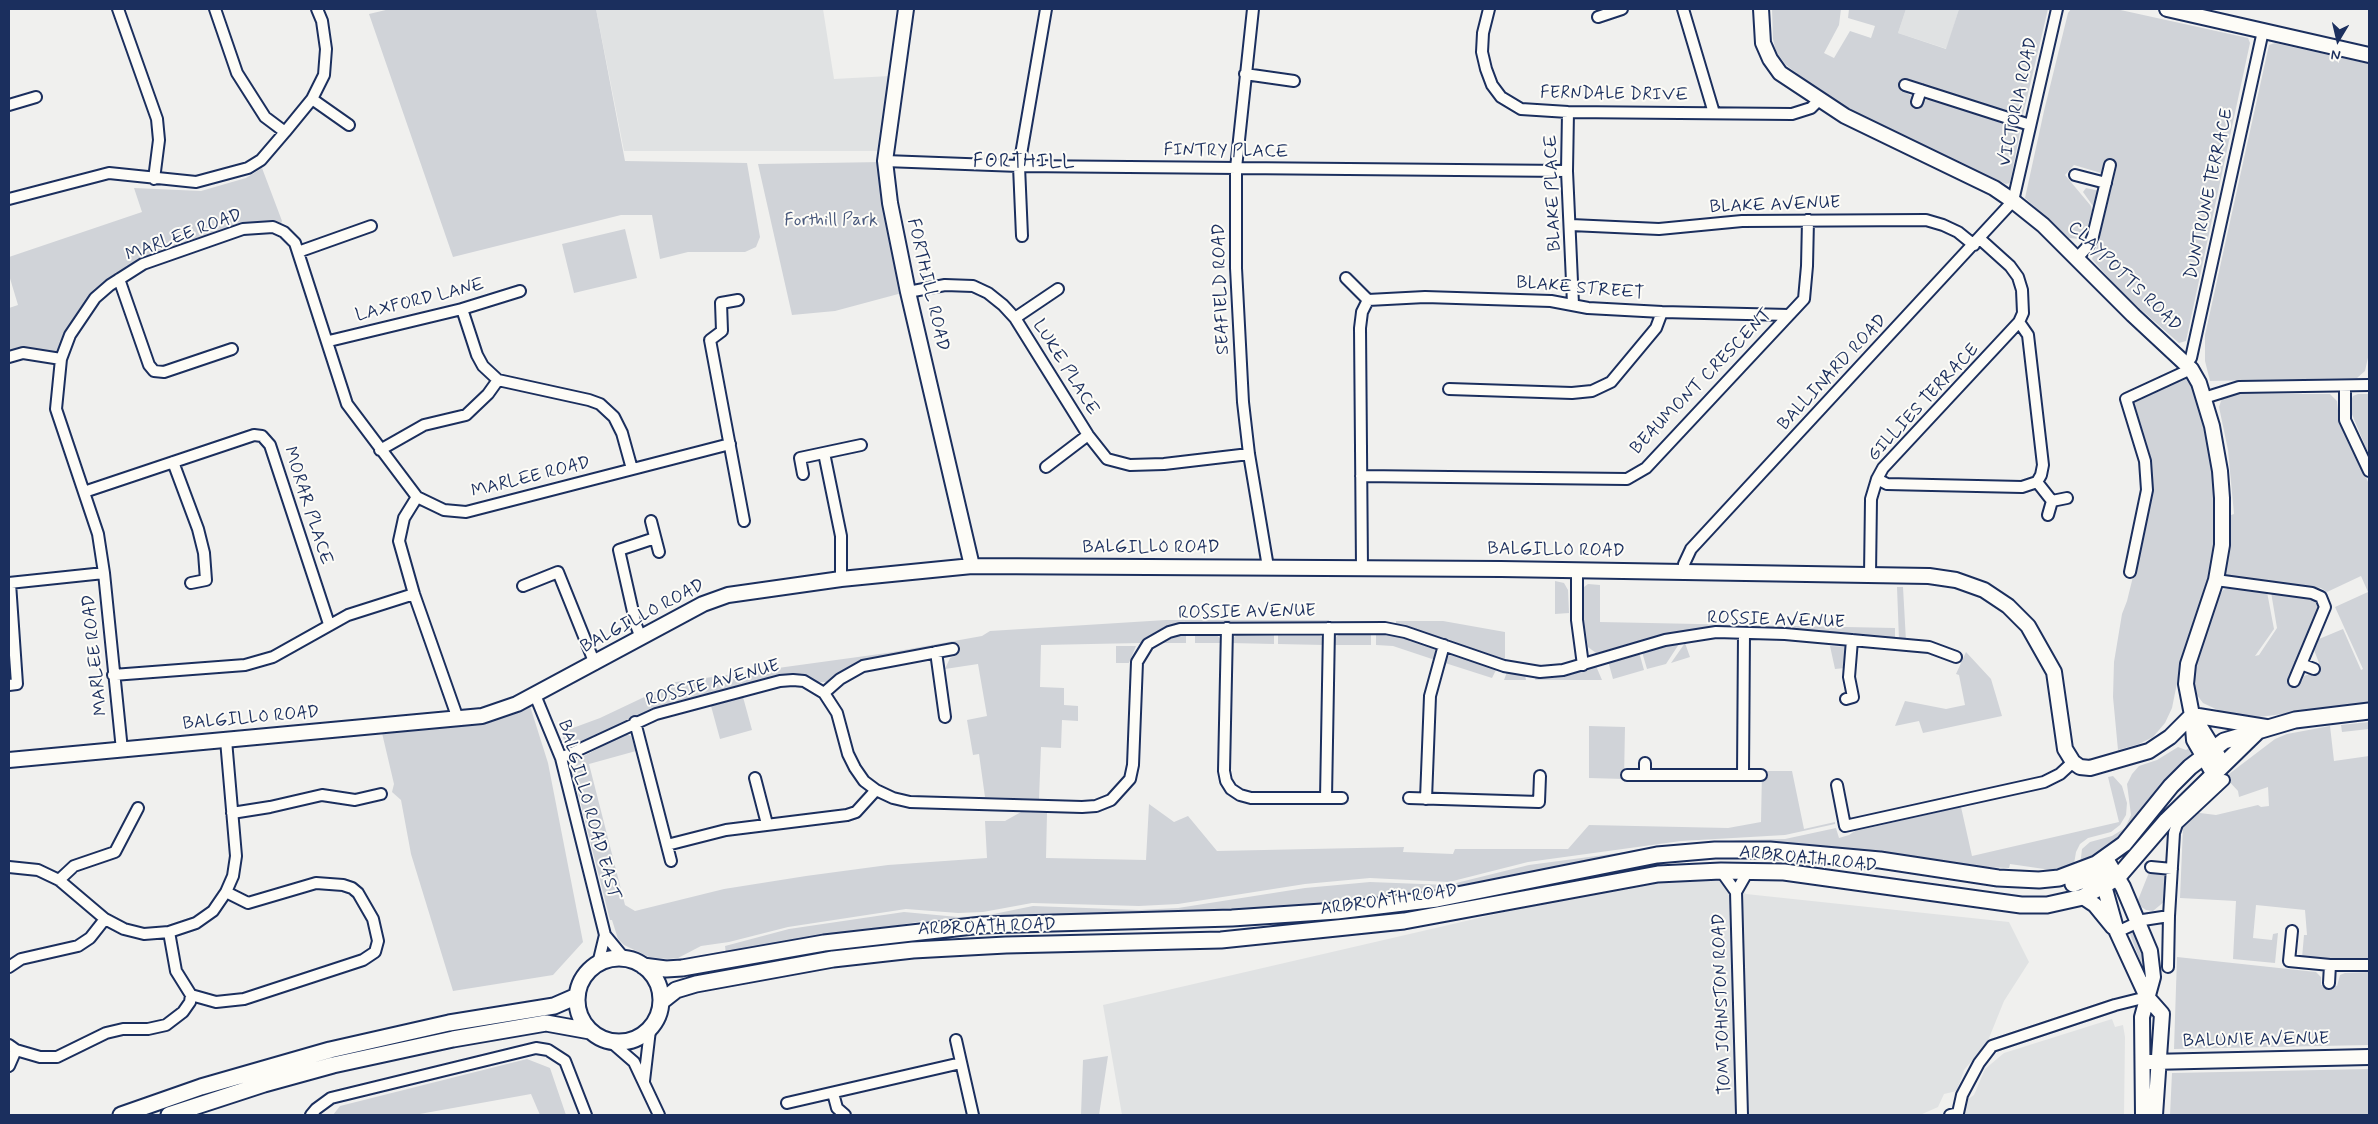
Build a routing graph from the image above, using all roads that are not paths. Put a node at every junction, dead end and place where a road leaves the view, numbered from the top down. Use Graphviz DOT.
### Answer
graph roads {
  1 [pos="118,9"];
  2 [pos="215,9"];
  3 [pos="317,9"];
  4 [pos="906,9"];
  5 [pos="1046,9"];
  6 [pos="1253,9"];
  7 [pos="1489,9"];
  8 [pos="1622,9"];
  9 [pos="1683,9"];
  10 [pos="1761,9"];
  11 [pos="2057,9"];
  12 [pos="2167,9"];
  13 [pos="1598,17"];
  14 [pos="2263,30"];
  15 [pos="2369,54"];
  16 [pos="1245,74"];
  17 [pos="1294,81"];
  18 [pos="1905,85"];
  19 [pos="1921,90"];
  20 [pos="36,97"];
  21 [pos="312,99"];
  22 [pos="1819,100"];
  23 [pos="1917,102"];
  24 [pos="9,105"];
  25 [pos="1568,112"];
  26 [pos="1714,113"];
  27 [pos="350,125"];
  28 [pos="2030,126"];
  29 [pos="285,132"];
  30 [pos="885,161"];
  31 [pos="2110,165"];
  32 [pos="1019,166"];
  33 [pos="1236,168"];
  34 [pos="1567,171"];
  35 [pos="2075,175"];
  36 [pos="154,178"];
  37 [pos="2106,183"];
  38 [pos="9,199"];
  39 [pos="2013,201"];
  40 [pos="1808,220"];
  41 [pos="1571,225"];
  42 [pos="371,226"];
  43 [pos="1022,236"];
  44 [pos="1977,242"];
  45 [pos="298,252"];
  46 [pos="2077,258"];
  47 [pos="1346,278"];
  48 [pos="119,279"];
  49 [pos="1058,289"];
  50 [pos="520,292"];
  51 [pos="908,292"];
  52 [pos="738,300"];
  53 [pos="1368,300"];
  54 [pos="1573,304"];
  55 [pos="462,309"];
  56 [pos="1662,312"];
  57 [pos="1789,315"];
  58 [pos="1015,318"];
  59 [pos="2019,322"];
  60 [pos="329,341"];
  61 [pos="232,349"];
  62 [pos="9,357"];
  63 [pos="61,359"];
  64 [pos="2189,366"];
  65 [pos="498,380"];
  66 [pos="2369,385"];
  67 [pos="2346,386"];
  68 [pos="1449,389"];
  69 [pos="2204,398"];
  70 [pos="1088,435"];
  71 [pos="730,444"];
  72 [pos="862,445"];
  73 [pos="380,450"];
  74 [pos="824,453"];
  75 [pos="1248,454"];
  76 [pos="173,462"];
  77 [pos="1046,467"];
  78 [pos="632,469"];
  79 [pos="2369,471"];
  80 [pos="803,474"];
  81 [pos="1360,476"];
  82 [pos="1877,480"];
  83 [pos="2037,482"];
  84 [pos="84,492"];
  85 [pos="417,497"];
  86 [pos="2067,498"];
  87 [pos="2052,501"];
  88 [pos="2048,515"];
  89 [pos="651,521"];
  90 [pos="744,521"];
  91 [pos="655,538"];
  92 [pos="659,552"];
  93 [pos="972,566"];
  94 [pos="1268,567"];
  95 [pos="1362,568"];
  96 [pos="1577,570"];
  97 [pos="1684,572"];
  98 [pos="2130,572"];
  99 [pos="104,573"];
  100 [pos="1870,575"];
  101 [pos="841,579"];
  102 [pos="2216,580"];
  103 [pos="192,582"];
  104 [pos="9,583"];
  105 [pos="523,586"];
  106 [pos="414,594"];
  107 [pos="329,624"];
  108 [pos="1227,628"];
  109 [pos="1329,628"];
  110 [pos="1744,633"];
  111 [pos="641,638"];
  112 [pos="1852,640"];
  113 [pos="1444,645"];
  114 [pos="953,649"];
  115 [pos="936,652"];
  116 [pos="1956,657"];
  117 [pos="594,664"];
  118 [pos="2301,664"];
  119 [pos="1583,665"];
  120 [pos="2314,669"];
  121 [pos="113,675"];
  122 [pos="2294,681"];
  123 [pos="9,685"];
  124 [pos="824,693"];
  125 [pos="535,695"];
  126 [pos="1846,699"];
  127 [pos="2369,711"];
  128 [pos="2192,714"];
  129 [pos="945,717"];
  130 [pos="458,719"];
  131 [pos="635,722"];
  132 [pos="2262,729"];
  133 [pos="226,740"];
  134 [pos="122,750"];
  135 [pos="2208,753"];
  136 [pos="560,758"];
  137 [pos="9,760"];
  138 [pos="2073,762"];
  139 [pos="1645,763"];
  140 [pos="2220,773"];
  141 [pos="1627,775"];
  142 [pos="1645,775"];
  143 [pos="1744,775"];
  144 [pos="1760,775"];
  145 [pos="1540,776"];
  146 [pos="755,778"];
  147 [pos="1837,785"];
  148 [pos="876,790"];
  149 [pos="381,794"];
  150 [pos="1326,798"];
  151 [pos="1342,798"];
  152 [pos="1409,798"];
  153 [pos="1426,799"];
  154 [pos="138,808"];
  155 [pos="232,813"];
  156 [pos="767,824"];
  157 [pos="667,845"];
  158 [pos="671,861"];
  159 [pos="2151,866"];
  160 [pos="9,867"];
  161 [pos="2172,870"];
  162 [pos="1721,871"];
  163 [pos="1748,871"];
  164 [pos="2105,872"];
  165 [pos="59,880"];
  166 [pos="226,892"];
  167 [pos="1736,892"];
  168 [pos="2083,897"];
  169 [pos="2169,916"];
  170 [pos="105,919"];
  171 [pos="2138,922"];
  172 [pos="2292,931"];
  173 [pos="169,932"];
  174 [pos="2117,932"];
  175 [pos="606,935"];
  176 [pos="624,958"];
  177 [pos="598,964"];
  178 [pos="2330,965"];
  179 [pos="2369,965"];
  180 [pos="643,966"];
  181 [pos="9,967"];
  182 [pos="2168,967"];
  183 [pos="2329,983"];
  184 [pos="191,994"];
  185 [pos="577,996"];
  186 [pos="2147,997"];
  187 [pos="662,1002"];
  188 [pos="650,1030"];
  189 [pos="590,1031"];
  190 [pos="956,1040"];
  191 [pos="611,1042"];
  192 [pos="12,1048"];
  193 [pos="2369,1057"];
  194 [pos="2144,1062"];
  195 [pos="2159,1062"];
  196 [pos="961,1063"];
  197 [pos="9,1066"];
  198 [pos="644,1081"];
  199 [pos="833,1093"];
  200 [pos="787,1103"];
  201 [pos="121,1115"];
  202 [pos="169,1115"];
  203 [pos="311,1115"];
  204 [pos="586,1115"];
  205 [pos="659,1115"];
  206 [pos="845,1115"];
  207 [pos="973,1115"];
  208 [pos="1742,1115"];
  209 [pos="1950,1115"];
  210 [pos="2143,1115"];
  211 [pos="2155,1115"];
  1 -- 36 [label="street"];
  2 -- 29 [label="street"];
  3 -- 21 [label="street"];
  4 -- 30 [label="street, FORTHILL ROAD"];
  5 -- 32 [label="street"];
  6 -- 16 [label="street, SEAFIELD ROAD"];
  7 -- 25 [label="street, FERNDALE DRIVE"];
  8 -- 13 [label="street"];
  9 -- 26 [label="street"];
  10 -- 22 [label="street, CLAYPOTTS ROAD"];
  11 -- 28 [label="street, VICTORIA ROAD"];
  12 -- 14 [label="street"];
  14 -- 15 [label="street"];
  14 -- 64 [label="street, DUNTRUNE TERRACE"];
  16 -- 17 [label="street"];
  16 -- 33 [label="street, SEAFIELD ROAD"];
  18 -- 19 [label="street"];
  19 -- 23 [label="street"];
  19 -- 28 [label="street"];
  20 -- 24 [label="street"];
  21 -- 27 [label="street"];
  21 -- 29 [label="street"];
  22 -- 26 [label="street, FERNDALE DRIVE"];
  22 -- 39 [label="street, CLAYPOTTS ROAD"];
  25 -- 26 [label="street, FERNDALE DRIVE"];
  25 -- 34 [label="street, BLAKE PLACE"];
  28 -- 39 [label="street, VICTORIA ROAD"];
  29 -- 36 [label="street"];
  30 -- 32 [label="street, FINTRY PLACE"];
  30 -- 51 [label="street, FORTHILL ROAD"];
  31 -- 37 [label="street"];
  32 -- 33 [label="street, FINTRY PLACE"];
  32 -- 43 [label="street"];
  33 -- 34 [label="street, FINTRY PLACE"];
  33 -- 75 [label="street, SEAFIELD ROAD"];
  34 -- 41 [label="street, BLAKE PLACE"];
  35 -- 37 [label="street"];
  36 -- 38 [label="street"];
  37 -- 46 [label="street"];
  39 -- 44 [label="street, BALLINARD ROAD"];
  39 -- 46 [label="street, CLAYPOTTS ROAD"];
  40 -- 41 [label="street, BLAKE AVENUE"];
  40 -- 44 [label="street, BLAKE AVENUE"];
  40 -- 57 [label="street, BEAUMONT CRESCENT"];
  41 -- 54 [label="street, BLAKE PLACE"];
  42 -- 45 [label="street"];
  44 -- 59 [label="street, BLAKE AVENUE"];
  44 -- 97 [label="street, BALLINARD ROAD"];
  45 -- 48 [label="street, MARLEE ROAD"];
  45 -- 60 [label="street, MARLEE ROAD"];
  46 -- 64 [label="street, CLAYPOTTS ROAD"];
  47 -- 53 [label="street"];
  48 -- 61 [label="street"];
  48 -- 63 [label="street, MARLEE ROAD"];
  49 -- 58 [label="street, LUKE PLACE"];
  50 -- 55 [label="street, LAXFORD LANE"];
  51 -- 58 [label="street, LUKE PLACE"];
  51 -- 93 [label="street, FORTHILL ROAD"];
  52 -- 71 [label="street"];
  53 -- 54 [label="street, BLAKE STREET"];
  53 -- 81 [label="street"];
  54 -- 56 [label="street, BLAKE STREET"];
  55 -- 60 [label="street, LAXFORD LANE"];
  55 -- 65 [label="street"];
  56 -- 57 [label="street, BLAKE STREET"];
  56 -- 68 [label="street"];
  57 -- 81 [label="street, BEAUMONT CRESCENT"];
  58 -- 70 [label="street, LUKE PLACE"];
  59 -- 82 [label="street, GILLIES TERRACE"];
  59 -- 83 [label="street"];
  60 -- 73 [label="street, MARLEE ROAD"];
  62 -- 63 [label="street"];
  63 -- 84 [label="street, MARLEE ROAD"];
  64 -- 69 [label="street, CLAYPOTTS ROAD"];
  64 -- 98 [label="street"];
  65 -- 73 [label="street"];
  65 -- 78 [label="street"];
  66 -- 67 [label="street"];
  67 -- 69 [label="street"];
  67 -- 79 [label="street"];
  69 -- 102 [label="street, CLAYPOTTS ROAD"];
  70 -- 75 [label="street, LUKE PLACE"];
  70 -- 77 [label="street, LUKE PLACE"];
  71 -- 78 [label="street, MARLEE ROAD"];
  71 -- 90 [label="street"];
  72 -- 74 [label="street"];
  73 -- 85 [label="street, MARLEE ROAD"];
  74 -- 80 [label="street"];
  74 -- 101 [label="street"];
  75 -- 94 [label="street, SEAFIELD ROAD"];
  76 -- 84 [label="street, MORAR PLACE"];
  76 -- 103 [label="street"];
  76 -- 107 [label="street, MORAR PLACE"];
  78 -- 85 [label="street, MARLEE ROAD"];
  81 -- 95 [label="street"];
  82 -- 83 [label="street"];
  82 -- 100 [label="street, GILLIES TERRACE"];
  83 -- 87 [label="street"];
  84 -- 99 [label="street, MARLEE ROAD"];
  85 -- 106 [label="street"];
  86 -- 87 [label="street"];
  87 -- 88 [label="street"];
  89 -- 91 [label="street"];
  91 -- 92 [label="street"];
  91 -- 111 [label="street"];
  93 -- 94 [label="street, BALGILLO ROAD"];
  93 -- 101 [label="street, BALGILLO ROAD"];
  94 -- 95 [label="street, BALGILLO ROAD"];
  95 -- 96 [label="street, BALGILLO ROAD"];
  96 -- 97 [label="street, BALGILLO ROAD"];
  96 -- 119 [label="street"];
  97 -- 100 [label="street, BALGILLO ROAD"];
  99 -- 104 [label="street"];
  99 -- 121 [label="street, MARLEE ROAD"];
  100 -- 138 [label="street, BALGILLO ROAD"];
  101 -- 111 [label="street, BALGILLO ROAD"];
  102 -- 118 [label="street"];
  102 -- 128 [label="street, CLAYPOTTS ROAD"];
  104 -- 123 [label="street"];
  105 -- 117 [label="street"];
  106 -- 107 [label="street"];
  106 -- 130 [label="street"];
  107 -- 121 [label="street"];
  108 -- 109 [label="street, ROSSIE AVENUE"];
  108 -- 148 [label="street, ROSSIE AVENUE"];
  108 -- 150 [label="street"];
  109 -- 113 [label="street, ROSSIE AVENUE"];
  109 -- 150 [label="street"];
  110 -- 112 [label="street, ROSSIE AVENUE"];
  110 -- 119 [label="street, ROSSIE AVENUE"];
  110 -- 143 [label="street"];
  111 -- 117 [label="street, BALGILLO ROAD"];
  112 -- 116 [label="street, ROSSIE AVENUE"];
  112 -- 126 [label="street"];
  113 -- 119 [label="street, ROSSIE AVENUE"];
  113 -- 153 [label="street"];
  114 -- 115 [label="street"];
  115 -- 124 [label="street"];
  115 -- 129 [label="street"];
  117 -- 125 [label="street, BALGILLO ROAD"];
  118 -- 120 [label="street"];
  118 -- 122 [label="street"];
  121 -- 134 [label="street, MARLEE ROAD"];
  124 -- 131 [label="street, ROSSIE AVENUE"];
  124 -- 148 [label="street, ROSSIE AVENUE"];
  125 -- 130 [label="street, BALGILLO ROAD"];
  125 -- 136 [label="street, BALGILLO ROAD EAST"];
  127 -- 132 [label="main road, ARBROATH ROAD"];
  128 -- 132 [label="street"];
  128 -- 135 [label="street, CLAYPOTTS ROAD"];
  128 -- 138 [label="street"];
  130 -- 133 [label="street, BALGILLO ROAD"];
  131 -- 136 [label="street, ROSSIE AVENUE"];
  131 -- 157 [label="street"];
  132 -- 135 [label="main road, ARBROATH ROAD"];
  132 -- 140 [label="main road, ARBROATH ROAD"];
  133 -- 134 [label="street, BALGILLO ROAD"];
  133 -- 155 [label="street"];
  134 -- 137 [label="street, BALGILLO ROAD"];
  135 -- 140 [label="street, CLAYPOTTS ROAD"];
  135 -- 164 [label="main road, ARBROATH ROAD"];
  136 -- 175 [label="street, BALGILLO ROAD EAST"];
  138 -- 147 [label="street"];
  139 -- 142 [label="street"];
  140 -- 161 [label="street, ARBROATH ROAD"];
  140 -- 164 [label="main road, ARBROATH ROAD"];
  141 -- 142 [label="street"];
  142 -- 143 [label="street"];
  143 -- 144 [label="street"];
  145 -- 153 [label="street"];
  146 -- 156 [label="street"];
  148 -- 156 [label="street"];
  149 -- 155 [label="street"];
  150 -- 151 [label="street"];
  152 -- 153 [label="street"];
  154 -- 165 [label="street"];
  155 -- 166 [label="street"];
  156 -- 157 [label="street"];
  157 -- 158 [label="street"];
  159 -- 161 [label="street"];
  160 -- 165 [label="street"];
  161 -- 169 [label="street, ARBROATH ROAD"];
  162 -- 163 [label="main road, ARBROATH ROAD"];
  162 -- 167 [label="street, TOM JOHNSTON ROAD"];
  162 -- 187 [label="main road, ARBROATH ROAD"];
  163 -- 167 [label="street, TOM JOHNSTON ROAD"];
  163 -- 168 [label="main road, ARBROATH ROAD"];
  164 -- 168 [label="main road, ARBROATH ROAD"];
  164 -- 171 [label="street"];
  164 -- 174 [label="street"];
  164 -- 180 [label="main road, ARBROATH ROAD"];
  165 -- 170 [label="street"];
  166 -- 173 [label="street"];
  166 -- 184 [label="street"];
  167 -- 208 [label="street, TOM JOHNSTON ROAD"];
  168 -- 174 [label="street"];
  169 -- 171 [label="street"];
  169 -- 182 [label="street, ARBROATH ROAD"];
  170 -- 173 [label="street"];
  170 -- 181 [label="street"];
  171 -- 174 [label="street"];
  171 -- 186 [label="street"];
  172 -- 178 [label="street"];
  173 -- 184 [label="street"];
  174 -- 186 [label="street"];
  175 -- 176 [label="street, BALGILLO ROAD EAST"];
  175 -- 177 [label="street, BALGILLO ROAD EAST"];
  176 -- 177 [label="main road"];
  176 -- 180 [label="main road"];
  177 -- 185 [label="main road"];
  178 -- 179 [label="street"];
  178 -- 183 [label="street"];
  180 -- 187 [label="main road"];
  184 -- 192 [label="street"];
  185 -- 189 [label="main road"];
  185 -- 201 [label="main road"];
  186 -- 194 [label="street"];
  186 -- 195 [label="street"];
  186 -- 209 [label="street"];
  187 -- 188 [label="main road"];
  188 -- 191 [label="main road"];
  188 -- 198 [label="street"];
  189 -- 191 [label="main road"];
  189 -- 202 [label="main road"];
  190 -- 196 [label="street"];
  191 -- 198 [label="street"];
  192 -- 197 [label="street"];
  193 -- 195 [label="street, BALUNIE AVENUE"];
  194 -- 195 [label="street, BALUNIE AVENUE"];
  194 -- 210 [label="street"];
  195 -- 211 [label="street"];
  196 -- 199 [label="street"];
  196 -- 207 [label="street"];
  198 -- 205 [label="street"];
  199 -- 200 [label="street"];
  199 -- 206 [label="street"];
  203 -- 204 [label="street"];
}
